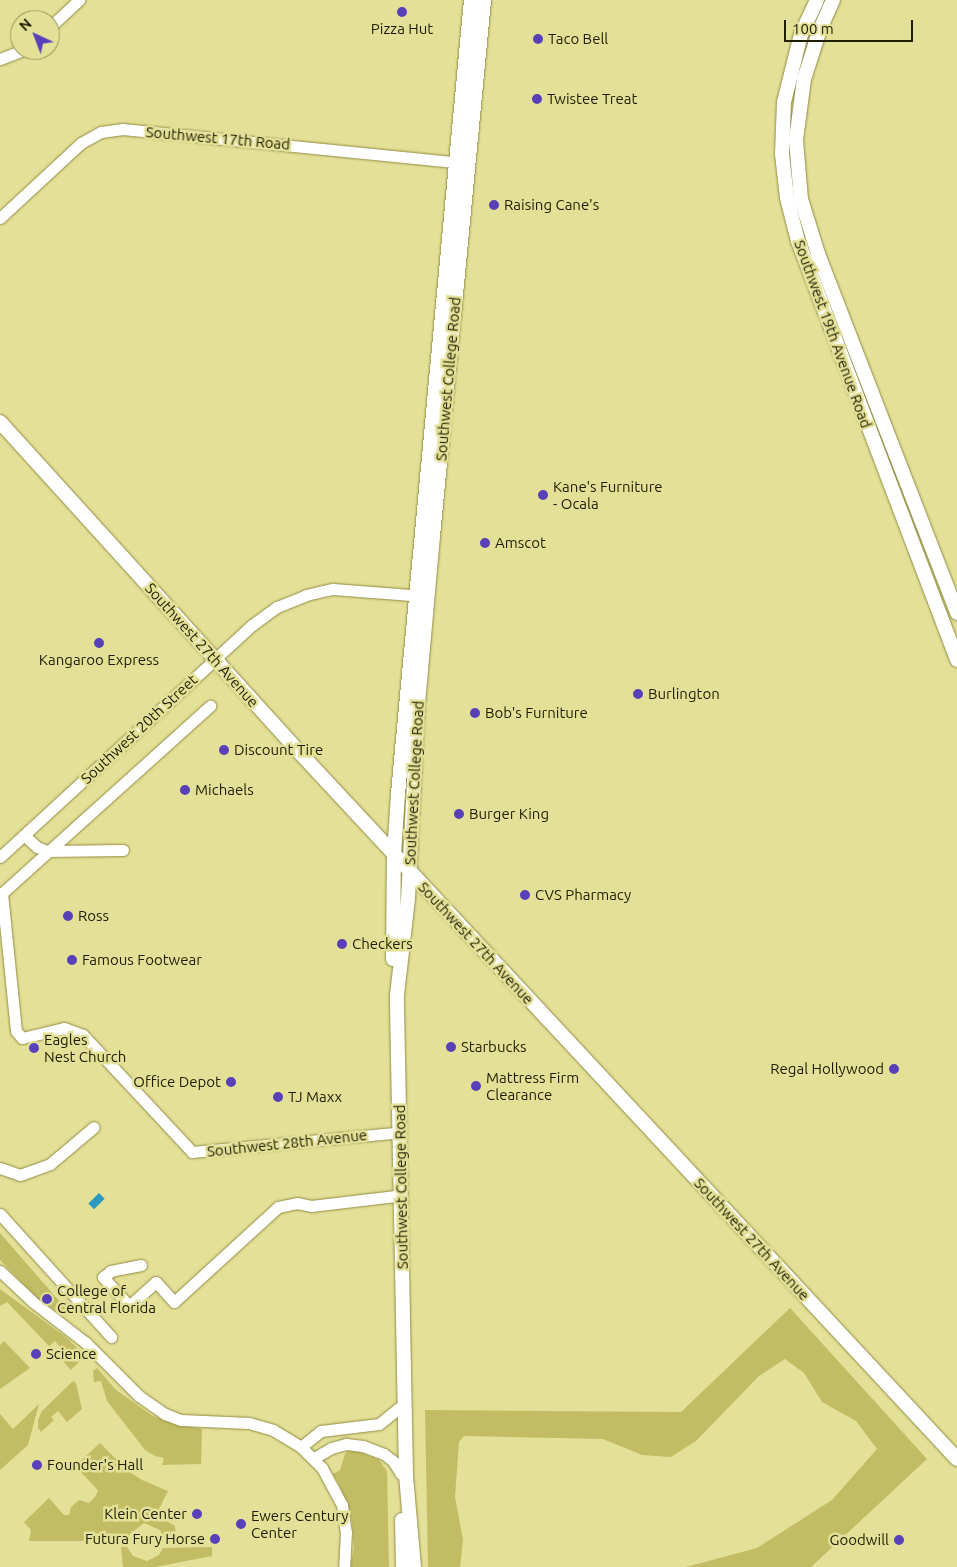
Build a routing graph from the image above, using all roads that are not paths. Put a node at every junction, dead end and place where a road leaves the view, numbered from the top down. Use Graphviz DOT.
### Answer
graph roads {
  1 [pos="79,0"];
  2 [pos="471,0"];
  3 [pos="484,0"];
  4 [pos="817,0"];
  5 [pos="833,0"];
  6 [pos="60,18"];
  7 [pos="462,163"];
  8 [pos="0,218"];
  9 [pos="0,422"];
  10 [pos="422,596"];
  11 [pos="957,613"];
  12 [pos="215,658"];
  13 [pos="957,660"];
  14 [pos="210,706"];
  15 [pos="24,835"];
  16 [pos="123,850"];
  17 [pos="47,851"];
  18 [pos="394,854"];
  19 [pos="0,857"];
  20 [pos="409,870"];
  21 [pos="1,894"];
  22 [pos="94,1127"];
  23 [pos="394,1133"];
  24 [pos="0,1168"];
  25 [pos="395,1196"];
  26 [pos="0,1214"];
  27 [pos="142,1265"];
  28 [pos="0,1270"];
  29 [pos="111,1337"];
  30 [pos="399,1408"];
  31 [pos="300,1447"];
  32 [pos="314,1458"];
  33 [pos="957,1459"];
  34 [pos="401,1474"];
  35 [pos="344,1567"];
  36 [pos="402,1567"];
  37 [pos="414,1567"];
  1 -- 6 [label="street"];
  2 -- 7 [label="main road, Southwest College Road"];
  3 -- 7 [label="main road, Southwest College Road"];
  4 -- 13 [label="main road, Southwest 19th Avenue Road"];
  5 -- 11 [label="main road, Southwest 19th Avenue Road"];
  7 -- 8 [label="street, Southwest 17th Road"];
  7 -- 10 [label="main road, Southwest College Road"];
  9 -- 12 [label="main road, Southwest 27th Avenue"];
  10 -- 12 [label="street, Southwest 20th Street"];
  10 -- 18 [label="main road, Southwest College Road"];
  10 -- 20 [label="main road, Southwest College Road"];
  12 -- 15 [label="street, Southwest 20th Street"];
  12 -- 18 [label="main road, Southwest 27th Avenue"];
  14 -- 17 [label="street"];
  15 -- 17 [label="street"];
  15 -- 19 [label="street, Southwest 20th Street"];
  16 -- 17 [label="street"];
  17 -- 21 [label="street"];
  18 -- 20 [label="main road, Southwest 27th Avenue"];
  18 -- 23 [label="main road, Southwest College Road"];
  20 -- 33 [label="main road, Southwest 27th Avenue"];
  20 -- 37 [label="main road, Southwest College Road"];
  21 -- 23 [label="street, Southwest 28th Avenue"];
  22 -- 24 [label="street"];
  23 -- 25 [label="main road, Southwest College Road"];
  25 -- 27 [label="street"];
  25 -- 30 [label="main road, Southwest College Road"];
  26 -- 29 [label="street"];
  28 -- 31 [label="street"];
  30 -- 31 [label="street"];
  30 -- 34 [label="main road, Southwest College Road"];
  31 -- 32 [label="street"];
  32 -- 34 [label="street"];
  32 -- 35 [label="street"];
  34 -- 36 [label="main road, Southwest College Road"];
}
